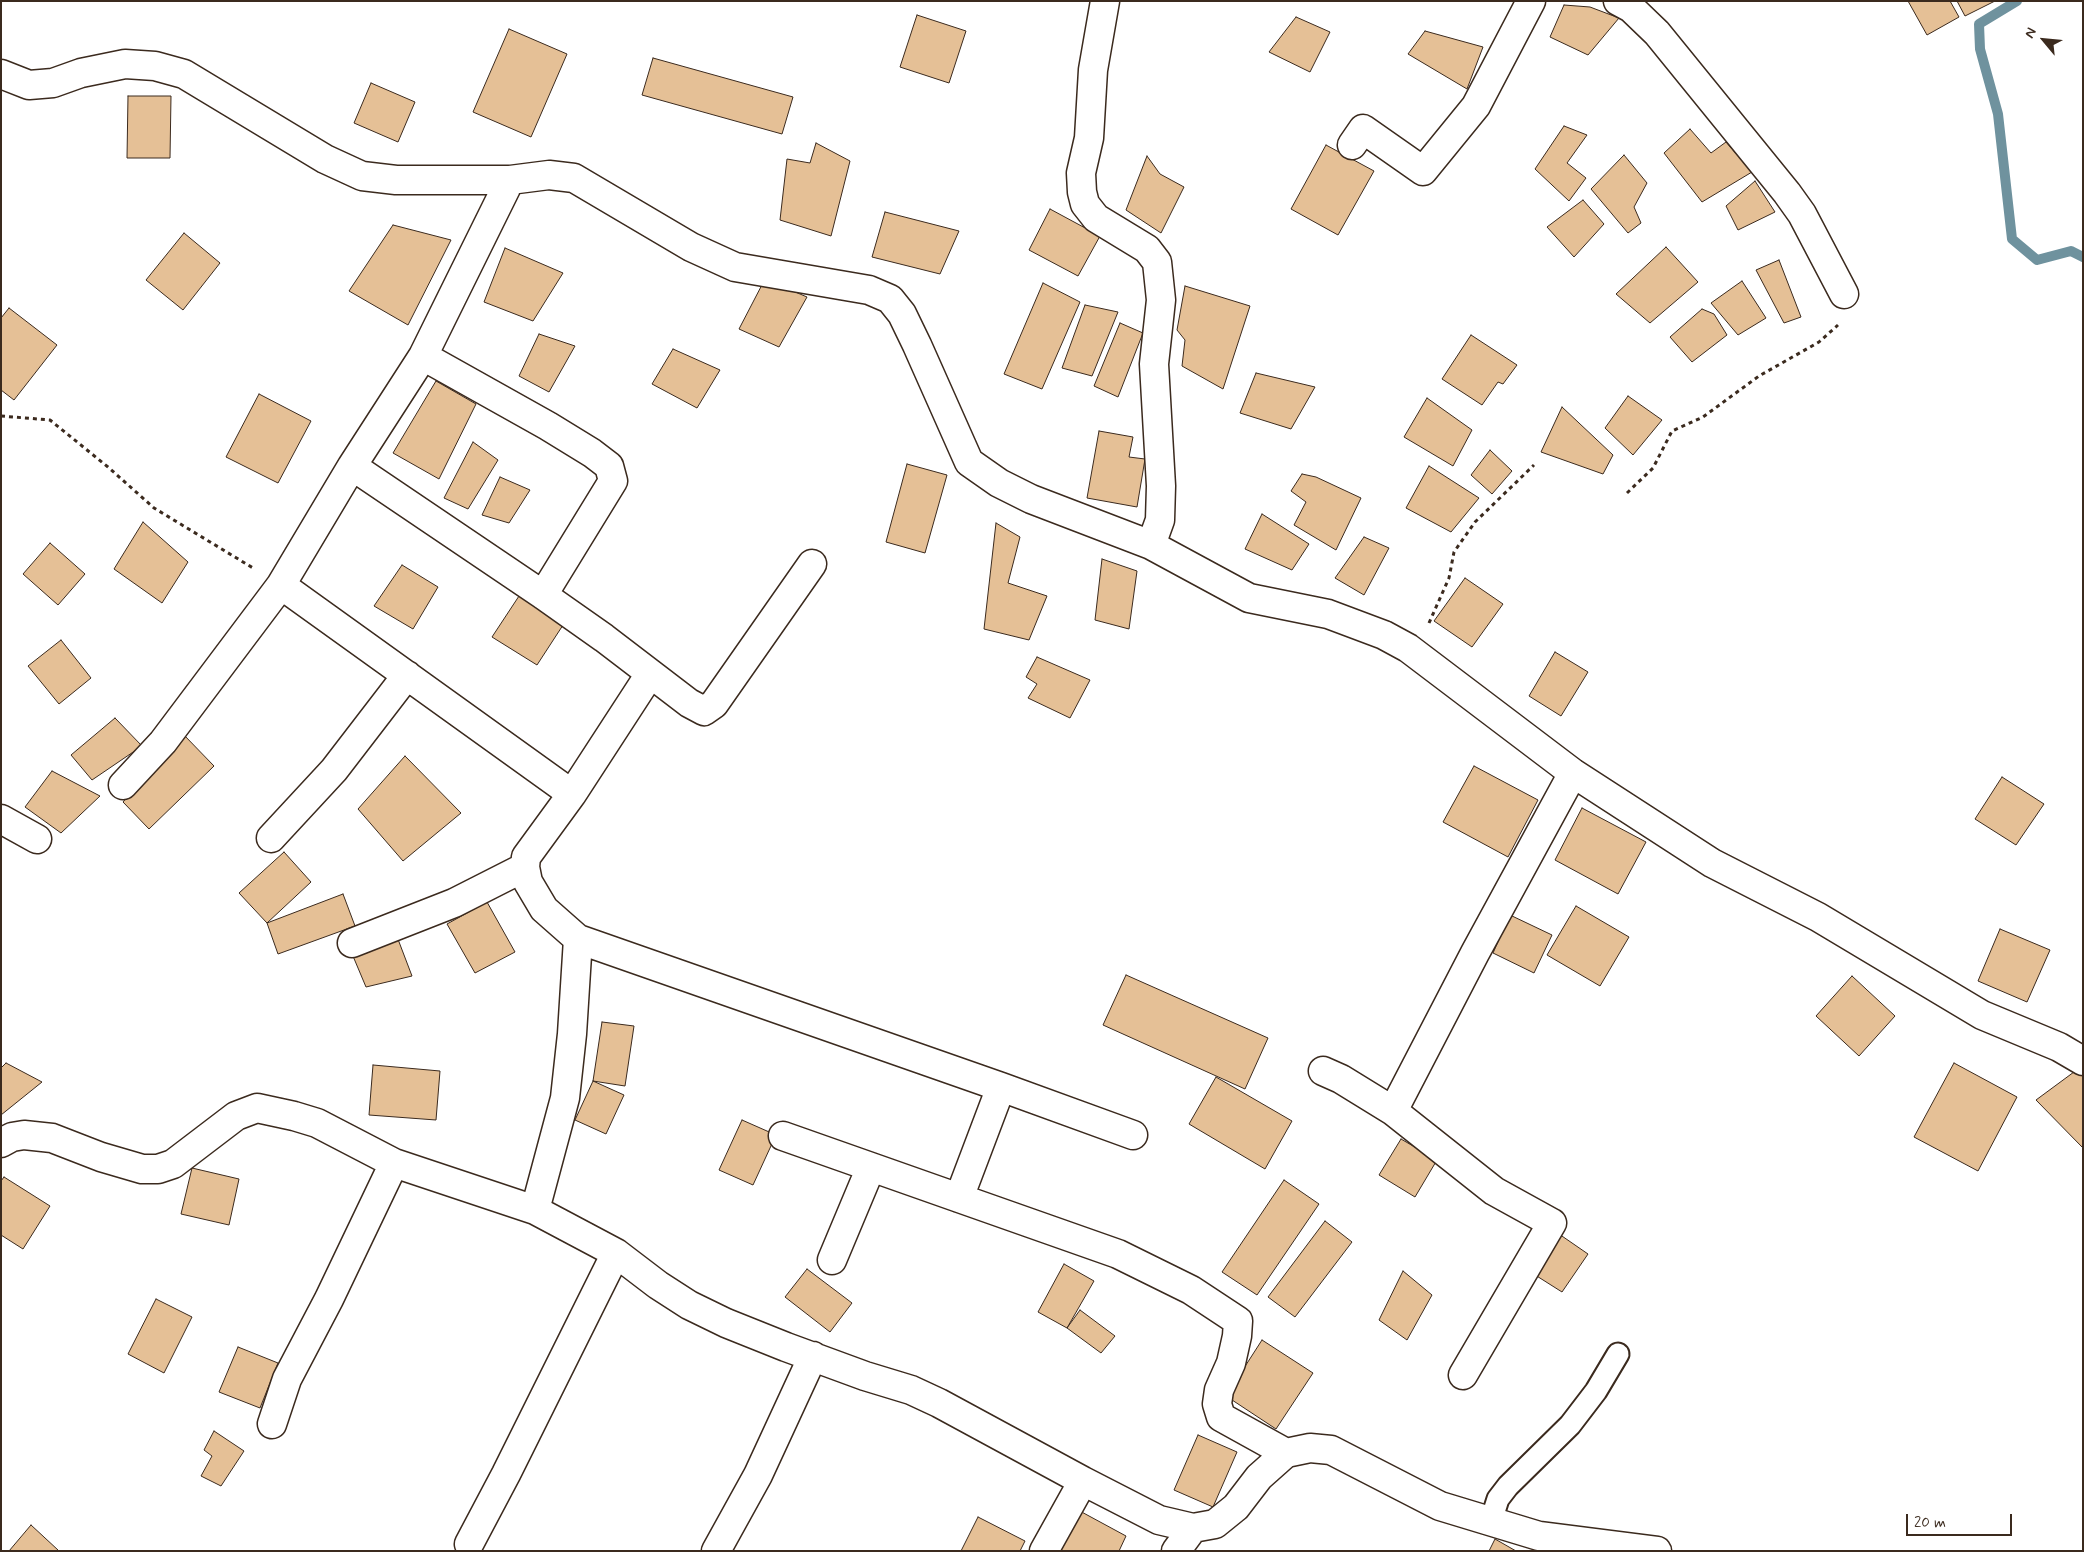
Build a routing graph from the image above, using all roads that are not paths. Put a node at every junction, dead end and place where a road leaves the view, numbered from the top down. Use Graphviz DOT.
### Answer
graph roads {
  1 [pos="1105,1"];
  2 [pos="1531,1"];
  3 [pos="1618,1"];
  4 [pos="1,74"];
  5 [pos="1352,145"];
  6 [pos="510,180"];
  7 [pos="1844,294"];
  8 [pos="423,356"];
  9 [pos="352,466"];
  10 [pos="1151,545"];
  11 [pos="812,564"];
  12 [pos="281,585"];
  13 [pos="543,595"];
  14 [pos="650,674"];
  15 [pos="407,675"];
  16 [pos="1573,773"];
  17 [pos="123,785"];
  18 [pos="572,794"];
  19 [pos="1,819"];
  20 [pos="271,838"];
  21 [pos="37,839"];
  22 [pos="525,867"];
  23 [pos="578,939"];
  24 [pos="352,944"];
  25 [pos="2083,1061"];
  26 [pos="1323,1071"];
  27 [pos="1001,1087"];
  28 [pos="1393,1111"];
  29 [pos="1133,1135"];
  30 [pos="783,1136"];
  31 [pos="1,1143"];
  32 [pos="394,1164"];
  33 [pos="872,1167"];
  34 [pos="959,1198"];
  35 [pos="535,1210"];
  36 [pos="616,1253"];
  37 [pos="832,1260"];
  38 [pos="1618,1354"];
  39 [pos="813,1356"];
  40 [pos="1463,1375"];
  41 [pos="272,1424"];
  42 [pos="1286,1453"];
  43 [pos="1083,1481"];
  44 [pos="1491,1521"];
  45 [pos="1193,1528"];
  46 [pos="469,1544"];
  47 [pos="716,1551"];
  48 [pos="1044,1551"];
  49 [pos="1176,1551"];
  50 [pos="1657,1551"];
  1 -- 10 [label="street"];
  2 -- 5 [label="street"];
  3 -- 7 [label="street"];
  4 -- 6 [label="street"];
  6 -- 8 [label="street"];
  6 -- 10 [label="street"];
  8 -- 9 [label="street"];
  8 -- 13 [label="street"];
  9 -- 12 [label="street"];
  9 -- 13 [label="street"];
  10 -- 16 [label="street"];
  11 -- 14 [label="street"];
  12 -- 15 [label="street"];
  12 -- 17 [label="street"];
  13 -- 14 [label="street"];
  14 -- 18 [label="street"];
  15 -- 18 [label="street"];
  15 -- 20 [label="street"];
  16 -- 25 [label="street"];
  16 -- 28 [label="street"];
  18 -- 22 [label="street"];
  19 -- 21 [label="street"];
  22 -- 23 [label="street"];
  22 -- 24 [label="street"];
  23 -- 27 [label="street"];
  23 -- 35 [label="street"];
  26 -- 28 [label="street"];
  27 -- 29 [label="street"];
  27 -- 34 [label="street"];
  28 -- 40 [label="street"];
  30 -- 33 [label="street"];
  31 -- 32 [label="street"];
  32 -- 35 [label="street"];
  32 -- 41 [label="street"];
  33 -- 34 [label="street"];
  33 -- 37 [label="street"];
  34 -- 42 [label="street"];
  35 -- 36 [label="street"];
  36 -- 39 [label="street"];
  36 -- 46 [label="street"];
  38 -- 44 [label="lane"];
  39 -- 43 [label="street"];
  39 -- 47 [label="street"];
  42 -- 44 [label="street"];
  42 -- 45 [label="street"];
  43 -- 45 [label="street"];
  43 -- 48 [label="street"];
  44 -- 50 [label="street"];
  45 -- 49 [label="street"];
}
